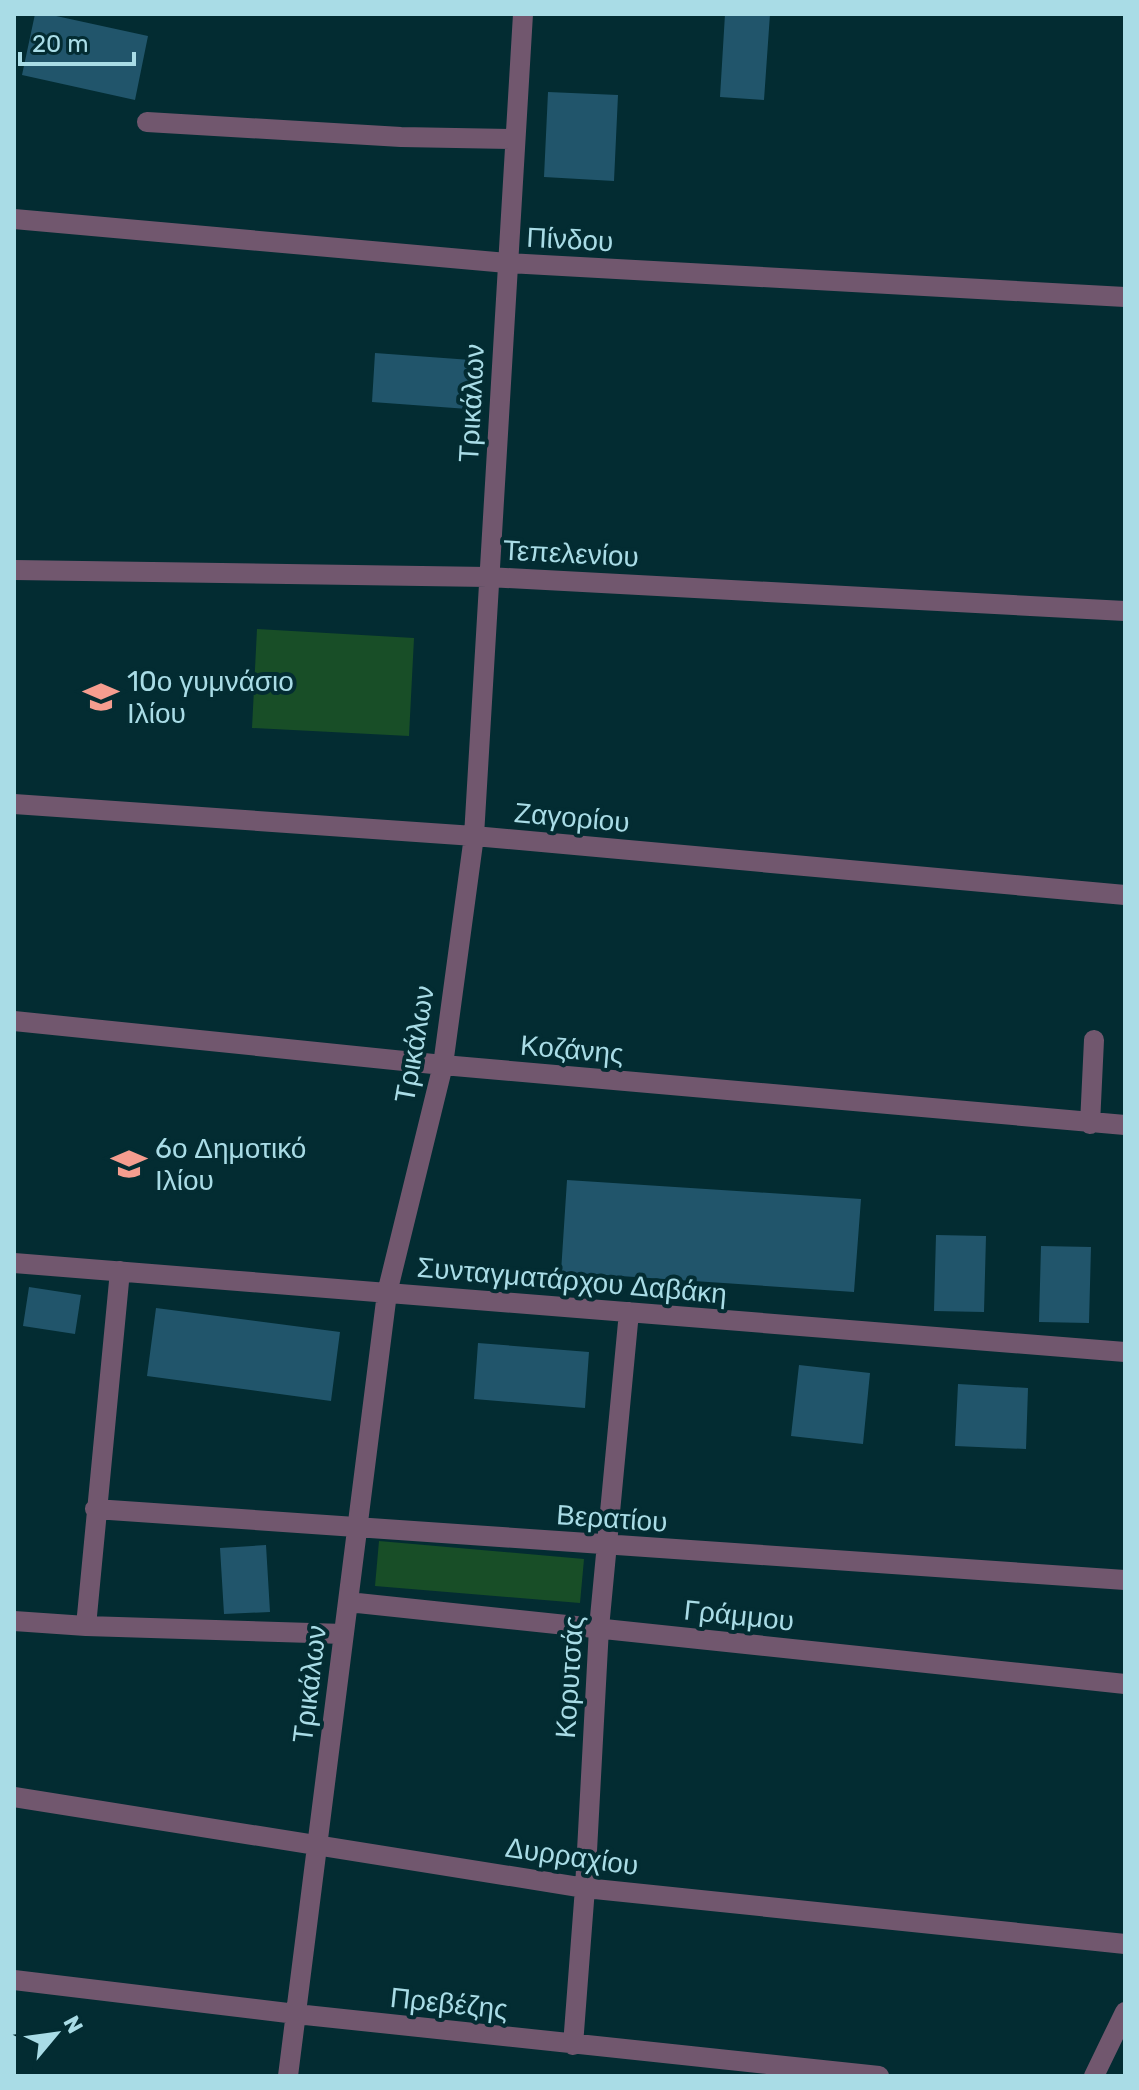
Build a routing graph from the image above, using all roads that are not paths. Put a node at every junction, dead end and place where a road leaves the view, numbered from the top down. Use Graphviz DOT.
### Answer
graph roads {
  1 [pos="523,14"];
  2 [pos="147,122"];
  3 [pos="515,139"];
  4 [pos="14,219"];
  5 [pos="507,263"];
  6 [pos="1125,297"];
  7 [pos="14,570"];
  8 [pos="488,577"];
  9 [pos="1125,611"];
  10 [pos="14,804"];
  11 [pos="474,836"];
  12 [pos="1125,895"];
  13 [pos="14,1021"];
  14 [pos="1094,1040"];
  15 [pos="443,1065"];
  16 [pos="1090,1124"];
  17 [pos="1125,1125"];
  18 [pos="14,1263"];
  19 [pos="120,1271"];
  20 [pos="387,1293"];
  21 [pos="629,1312"];
  22 [pos="1125,1352"];
  23 [pos="95,1509"];
  24 [pos="358,1528"];
  25 [pos="608,1545"];
  26 [pos="1125,1580"];
  27 [pos="348,1602"];
  28 [pos="14,1621"];
  29 [pos="86,1626"];
  30 [pos="599,1628"];
  31 [pos="344,1634"];
  32 [pos="1125,1684"];
  33 [pos="14,1797"];
  34 [pos="317,1845"];
  35 [pos="585,1888"];
  36 [pos="1125,1944"];
  37 [pos="14,1980"];
  38 [pos="1125,2012"];
  39 [pos="296,2014"];
  40 [pos="573,2045"];
  41 [pos="288,2076"];
  42 [pos="879,2076"];
  43 [pos="1094,2076"];
  1 -- 3 [label="street, Τρικάλων"];
  2 -- 3 [label="street"];
  3 -- 5 [label="street, Τρικάλων"];
  4 -- 5 [label="street, Πίνδου"];
  5 -- 6 [label="street, Πίνδου"];
  5 -- 8 [label="street, Τρικάλων"];
  7 -- 8 [label="street, Τεπελενίου"];
  8 -- 9 [label="street, Τεπελενίου"];
  8 -- 11 [label="street, Τρικάλων"];
  10 -- 11 [label="street, Ζαγορίου"];
  11 -- 12 [label="street, Ζαγορίου"];
  11 -- 15 [label="street, Τρικάλων"];
  13 -- 15 [label="street, Κοζάνης"];
  14 -- 16 [label="street"];
  15 -- 16 [label="street, Κοζάνης"];
  15 -- 20 [label="street, Τρικάλων"];
  16 -- 17 [label="street, Κοζάνης"];
  18 -- 19 [label="street, Συνταγματάρχου Δαβάκη"];
  19 -- 20 [label="street, Συνταγματάρχου Δαβάκη"];
  19 -- 23 [label="street"];
  20 -- 21 [label="street, Συνταγματάρχου Δαβάκη"];
  20 -- 24 [label="street, Τρικάλων"];
  21 -- 22 [label="street, Συνταγματάρχου Δαβάκη"];
  21 -- 25 [label="street, Κορυτσάς"];
  23 -- 24 [label="street, Βερατίου"];
  23 -- 29 [label="street"];
  24 -- 25 [label="street, Βερατίου"];
  24 -- 27 [label="street, Τρικάλων"];
  25 -- 26 [label="street, Βερατίου"];
  25 -- 30 [label="street, Κορυτσάς"];
  27 -- 30 [label="street, Γράμμου"];
  27 -- 31 [label="street, Τρικάλων"];
  28 -- 29 [label="street"];
  29 -- 31 [label="street"];
  30 -- 32 [label="street, Γράμμου"];
  30 -- 35 [label="street, Κορυτσάς"];
  31 -- 34 [label="street, Τρικάλων"];
  33 -- 34 [label="street, Δυρραχίου"];
  34 -- 35 [label="street, Δυρραχίου"];
  34 -- 39 [label="street, Τρικάλων"];
  35 -- 36 [label="street, Δυρραχίου"];
  35 -- 40 [label="street, Κορυτσάς"];
  37 -- 39 [label="street, Πρεβέζης"];
  38 -- 43 [label="street"];
  39 -- 40 [label="street, Πρεβέζης"];
  39 -- 41 [label="street, Τρικάλων"];
  40 -- 42 [label="street, Πρεβέζης"];
}
